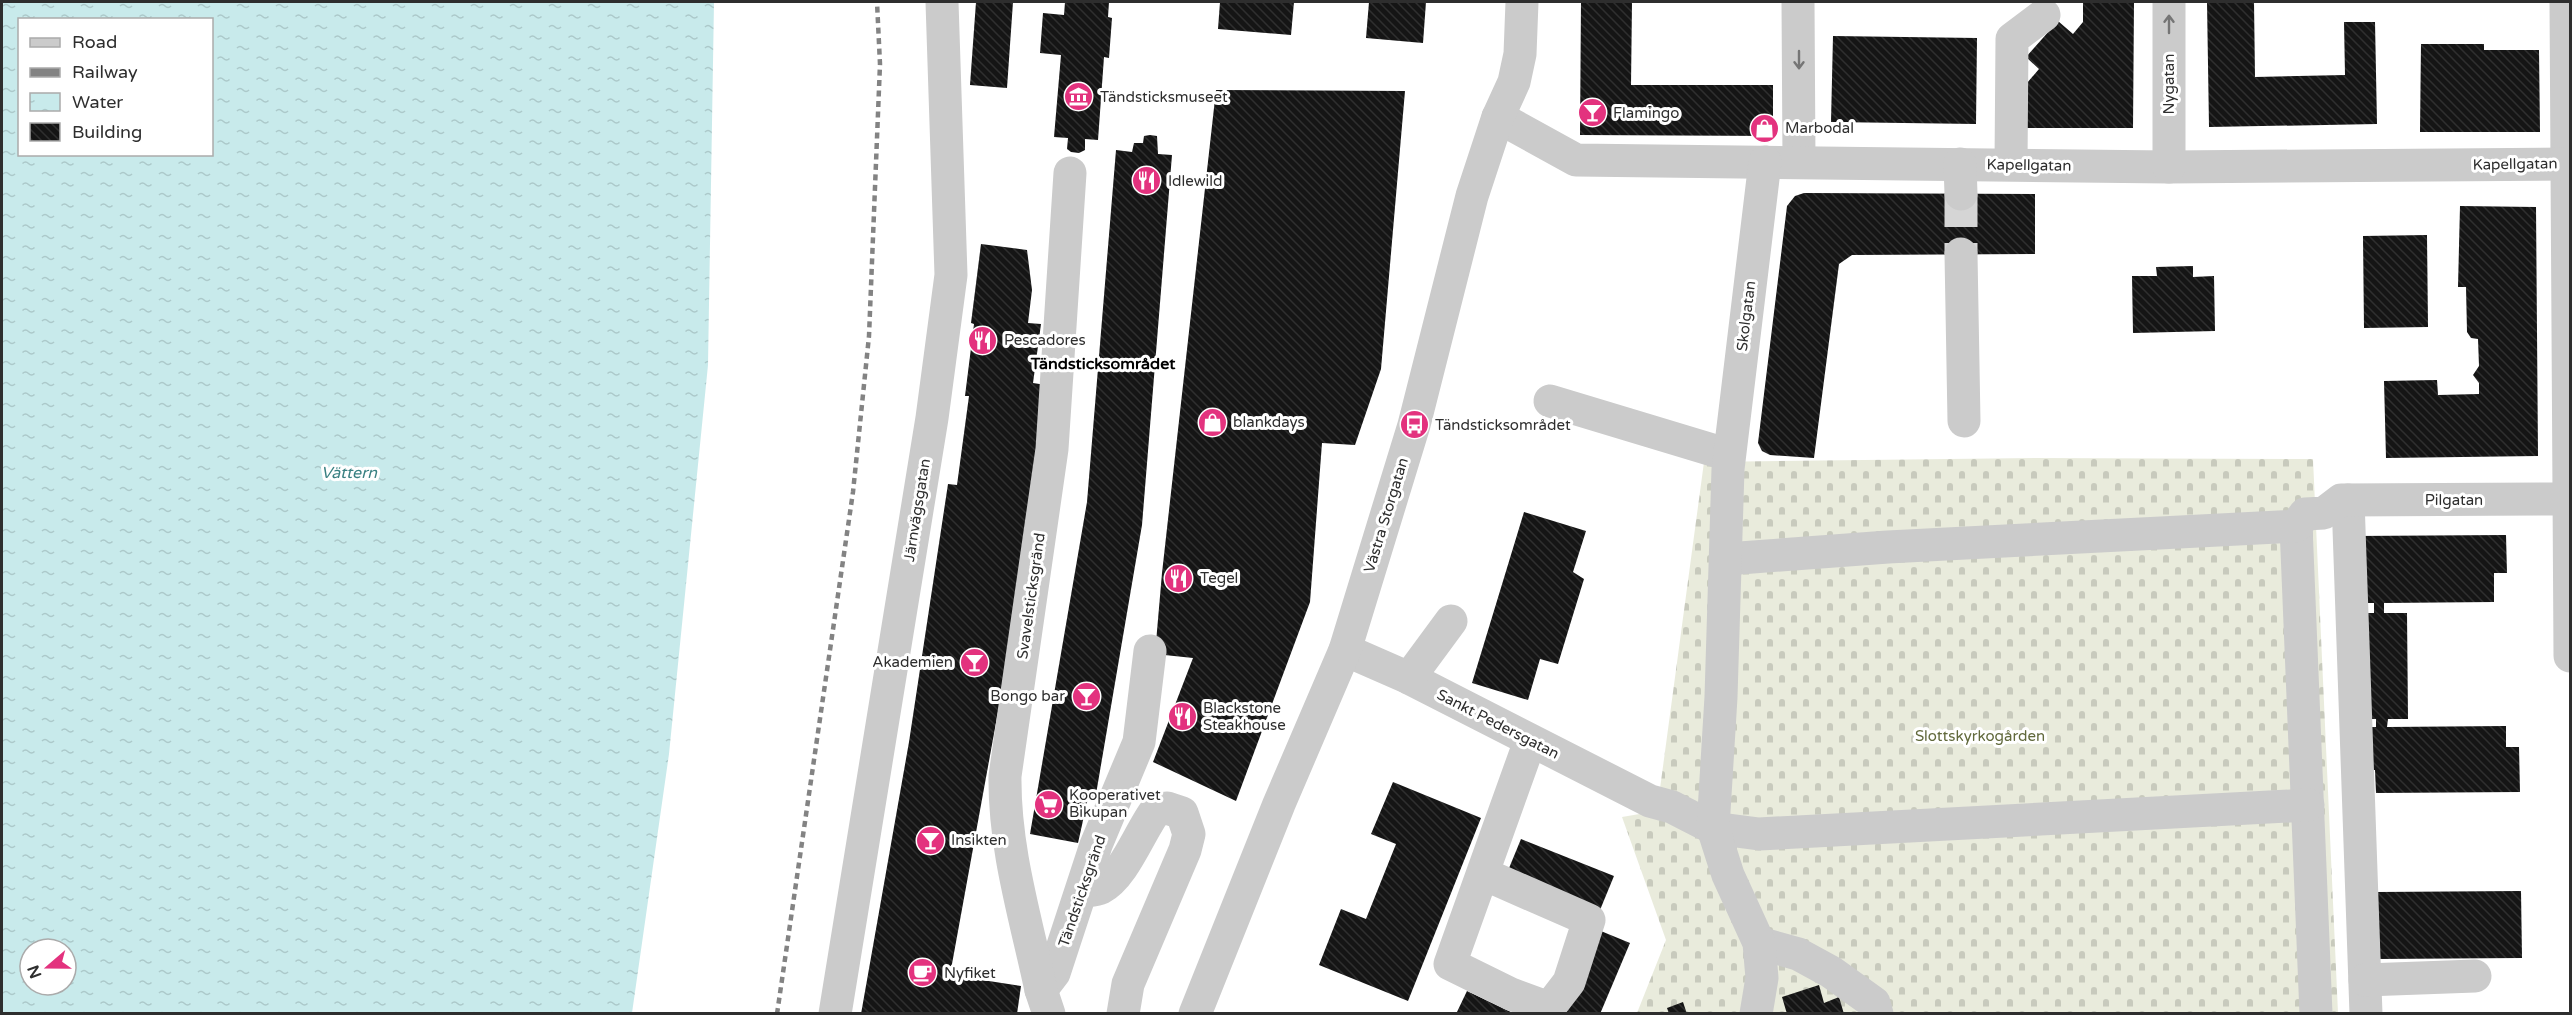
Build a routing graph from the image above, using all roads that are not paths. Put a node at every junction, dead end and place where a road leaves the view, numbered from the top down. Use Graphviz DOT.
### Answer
graph roads {
  1 [pos="942,2"];
  2 [pos="1522,2"];
  3 [pos="1798,2"];
  4 [pos="2169,2"];
  5 [pos="2566,2"];
  6 [pos="2044,15"];
  7 [pos="1498,117"];
  8 [pos="1799,161"];
  9 [pos="1765,162"];
  10 [pos="2011,164"];
  11 [pos="2569,164"];
  12 [pos="2169,167"];
  13 [pos="1070,173"];
  14 [pos="1961,254"];
  15 [pos="1550,401"];
  16 [pos="1964,421"];
  17 [pos="1729,462"];
  18 [pos="2568,499"];
  19 [pos="2344,500"];
  20 [pos="2296,525"];
  21 [pos="1726,559"];
  22 [pos="1450,621"];
  23 [pos="1345,650"];
  24 [pos="1150,651"];
  25 [pos="2571,656"];
  26 [pos="1409,678"];
  27 [pos="1530,741"];
  28 [pos="2308,805"];
  29 [pos="1713,828"];
  30 [pos="1484,874"];
  31 [pos="1082,891"];
  32 [pos="1758,943"];
  33 [pos="2475,976"];
  34 [pos="2365,980"];
  35 [pos="1045,1002"];
  36 [pos="835,1014"];
  37 [pos="1123,1014"];
  38 [pos="1195,1014"];
  39 [pos="1756,1014"];
  40 [pos="1877,1014"];
  41 [pos="2316,1014"];
  42 [pos="2366,1014"];
  1 -- 36 [label="street, Järnvägsgatan"];
  2 -- 7 [label="street, Västra Storgatan"];
  3 -- 8 [label="street, one-way"];
  12 -- 4 [label="street, Nygatan, one-way"];
  5 -- 11 [label="street"];
  6 -- 10 [label="street"];
  7 -- 9 [label="street, Kapellgatan"];
  7 -- 23 [label="street, Västra Storgatan"];
  8 -- 9 [label="street, Kapellgatan"];
  8 -- 10 [label="street, Kapellgatan"];
  9 -- 17 [label="street, Skolgatan"];
  10 -- 12 [label="street, Kapellgatan"];
  11 -- 12 [label="street, Kapellgatan"];
  11 -- 18 [label="street"];
  13 -- 35 [label="street, Svavelsticksgränd"];
  14 -- 16 [label="street"];
  15 -- 17 [label="street"];
  17 -- 21 [label="street, Skolgatan"];
  18 -- 19 [label="street, Pilgatan"];
  18 -- 25 [label="street"];
  19 -- 20 [label="street"];
  19 -- 34 [label="street"];
  20 -- 21 [label="street"];
  20 -- 28 [label="street"];
  21 -- 29 [label="street, Skolgatan"];
  22 -- 26 [label="street"];
  23 -- 26 [label="street, Sankt Pedersgatan"];
  23 -- 38 [label="street, Västra Storgatan"];
  24 -- 31 [label="street, Tändsticksgränd"];
  26 -- 27 [label="street, Sankt Pedersgatan"];
  27 -- 29 [label="street, Sankt Pedersgatan"];
  27 -- 30 [label="street"];
  28 -- 29 [label="street, Sankt Pedersgatan"];
  28 -- 41 [label="street"];
  29 -- 32 [label="street"];
  30 -- 30 [label="street"];
  31 -- 35 [label="street, Tändsticksgränd"];
  31 -- 37 [label="street"];
  32 -- 39 [label="street"];
  32 -- 40 [label="street"];
  33 -- 34 [label="street"];
  34 -- 42 [label="street"];
}
